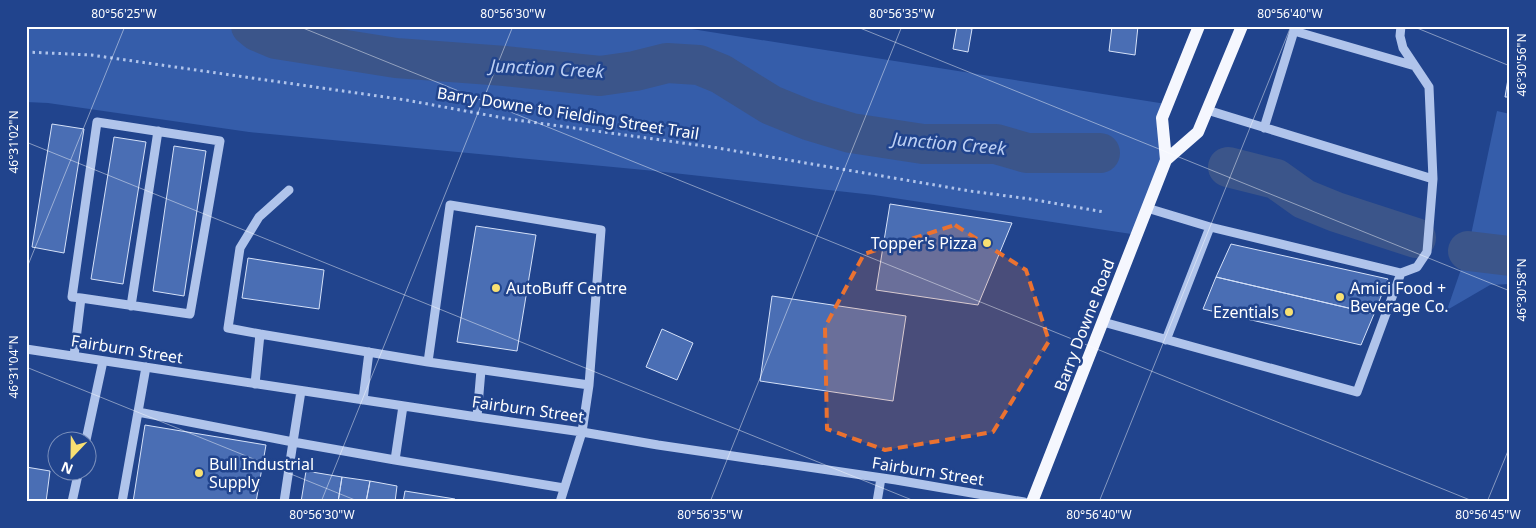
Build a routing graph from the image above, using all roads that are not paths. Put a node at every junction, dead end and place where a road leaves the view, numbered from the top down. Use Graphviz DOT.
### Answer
graph roads {
  1 [pos="1199,26"];
  2 [pos="1242,26"];
  3 [pos="1401,26"];
  4 [pos="1414,66"];
  5 [pos="1207,110"];
  6 [pos="1264,128"];
  7 [pos="158,132"];
  8 [pos="1166,160"];
  9 [pos="1433,179"];
  10 [pos="289,190"];
  11 [pos="1147,208"];
  12 [pos="1210,227"];
  13 [pos="1401,273"];
  14 [pos="81,298"];
  15 [pos="131,306"];
  16 [pos="1103,322"];
  17 [pos="260,334"];
  18 [pos="1166,340"];
  19 [pos="26,349"];
  20 [pos="369,352"];
  21 [pos="74,356"];
  22 [pos="104,361"];
  23 [pos="428,362"];
  24 [pos="146,368"];
  25 [pos="481,370"];
  26 [pos="255,384"];
  27 [pos="588,386"];
  28 [pos="301,391"];
  29 [pos="363,400"];
  30 [pos="403,406"];
  31 [pos="138,412"];
  32 [pos="477,418"];
  33 [pos="88,430"];
  34 [pos="582,432"];
  35 [pos="293,442"];
  36 [pos="394,460"];
  37 [pos="881,478"];
  38 [pos="77,480"];
  39 [pos="564,488"];
  40 [pos="72,502"];
  41 [pos="122,502"];
  42 [pos="284,502"];
  43 [pos="560,502"];
  44 [pos="877,502"];
  45 [pos="1024,502"];
  46 [pos="1032,502"];
  1 -- 8 [label="main road, Barry Downe Road"];
  2 -- 5 [label="main road, Barry Downe Road"];
  3 -- 4 [label="street"];
  4 -- 6 [label="street"];
  4 -- 9 [label="street"];
  5 -- 6 [label="street"];
  5 -- 8 [label="main road, Barry Downe Road"];
  6 -- 9 [label="street"];
  7 -- 14 [label="street"];
  7 -- 15 [label="street"];
  7 -- 15 [label="street"];
  8 -- 11 [label="main road, Barry Downe Road"];
  9 -- 13 [label="street"];
  10 -- 17 [label="street"];
  11 -- 12 [label="street"];
  11 -- 16 [label="main road, Barry Downe Road"];
  12 -- 13 [label="street"];
  12 -- 18 [label="street"];
  13 -- 18 [label="street"];
  14 -- 15 [label="street"];
  14 -- 21 [label="street"];
  16 -- 18 [label="street"];
  16 -- 46 [label="main road, Barry Downe Road"];
  17 -- 20 [label="street"];
  17 -- 26 [label="street"];
  19 -- 21 [label="street, Fairburn Street"];
  20 -- 23 [label="street"];
  20 -- 29 [label="street"];
  21 -- 22 [label="street, Fairburn Street"];
  22 -- 24 [label="street, Fairburn Street"];
  22 -- 33 [label="street"];
  23 -- 25 [label="street"];
  23 -- 27 [label="street"];
  24 -- 26 [label="street, Fairburn Street"];
  24 -- 31 [label="street"];
  25 -- 27 [label="street"];
  25 -- 32 [label="street"];
  26 -- 28 [label="street, Fairburn Street"];
  27 -- 34 [label="street"];
  28 -- 29 [label="street, Fairburn Street"];
  28 -- 35 [label="street"];
  29 -- 30 [label="street, Fairburn Street"];
  30 -- 32 [label="street, Fairburn Street"];
  30 -- 36 [label="street"];
  31 -- 35 [label="street"];
  31 -- 41 [label="street"];
  32 -- 34 [label="street, Fairburn Street"];
  34 -- 37 [label="street, Fairburn Street"];
  34 -- 39 [label="street"];
  35 -- 36 [label="street"];
  35 -- 42 [label="street"];
  36 -- 39 [label="street"];
  37 -- 44 [label="street"];
  37 -- 45 [label="street, Fairburn Street"];
  38 -- 40 [label="street"];
  39 -- 43 [label="street"];
}
